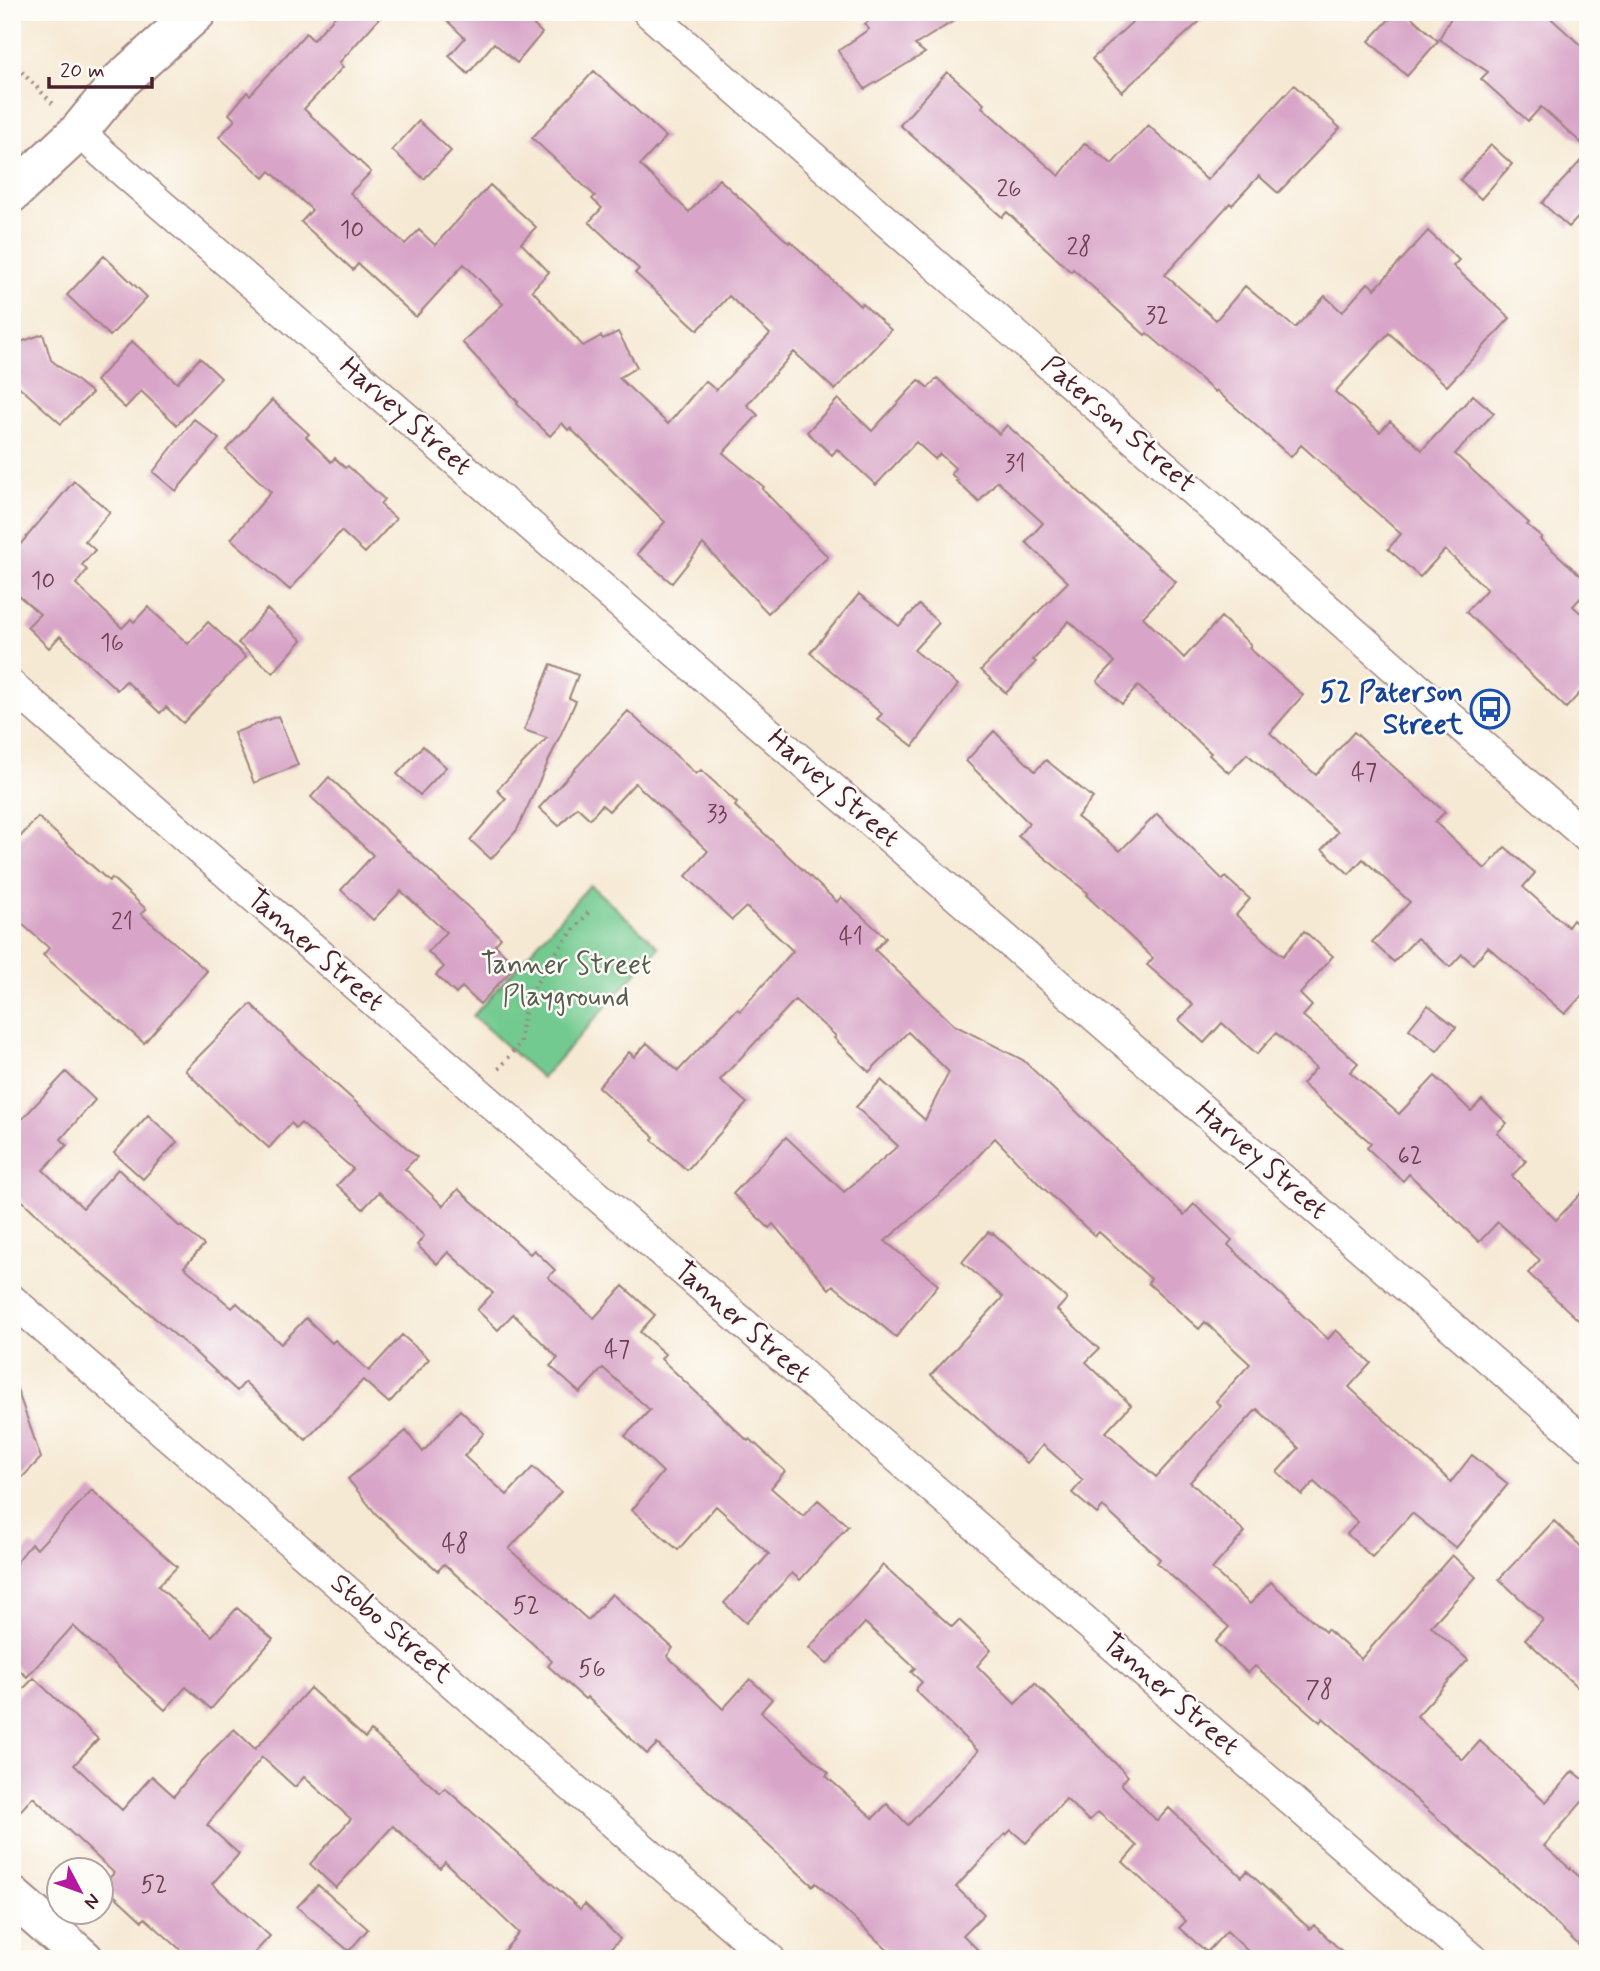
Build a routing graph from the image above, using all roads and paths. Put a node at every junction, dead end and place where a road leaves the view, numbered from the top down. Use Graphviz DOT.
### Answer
graph roads {
  1 [pos="197,12"];
  2 [pos="648,12"];
  3 [pos="12,62"];
  4 [pos="79,131"];
  5 [pos="12,193"];
  6 [pos="12,686"];
  7 [pos="1588,838"];
  8 [pos="591,909"];
  9 [pos="477,1093"];
  10 [pos="12,1300"];
  11 [pos="1588,1446"];
  12 [pos="12,1896"];
  13 [pos="84,1959"];
  14 [pos="770,1959"];
  15 [pos="1473,1959"];
  1 -- 4 [label="street"];
  2 -- 7 [label="street, Paterson Street"];
  3 -- 4 [label="path"];
  4 -- 5 [label="street"];
  4 -- 11 [label="street, Harvey Street"];
  6 -- 9 [label="street, Tanner Street"];
  8 -- 9 [label="path"];
  9 -- 15 [label="street, Tanner Street"];
  10 -- 14 [label="street, Stobo Street"];
  12 -- 13 [label="street"];
}
